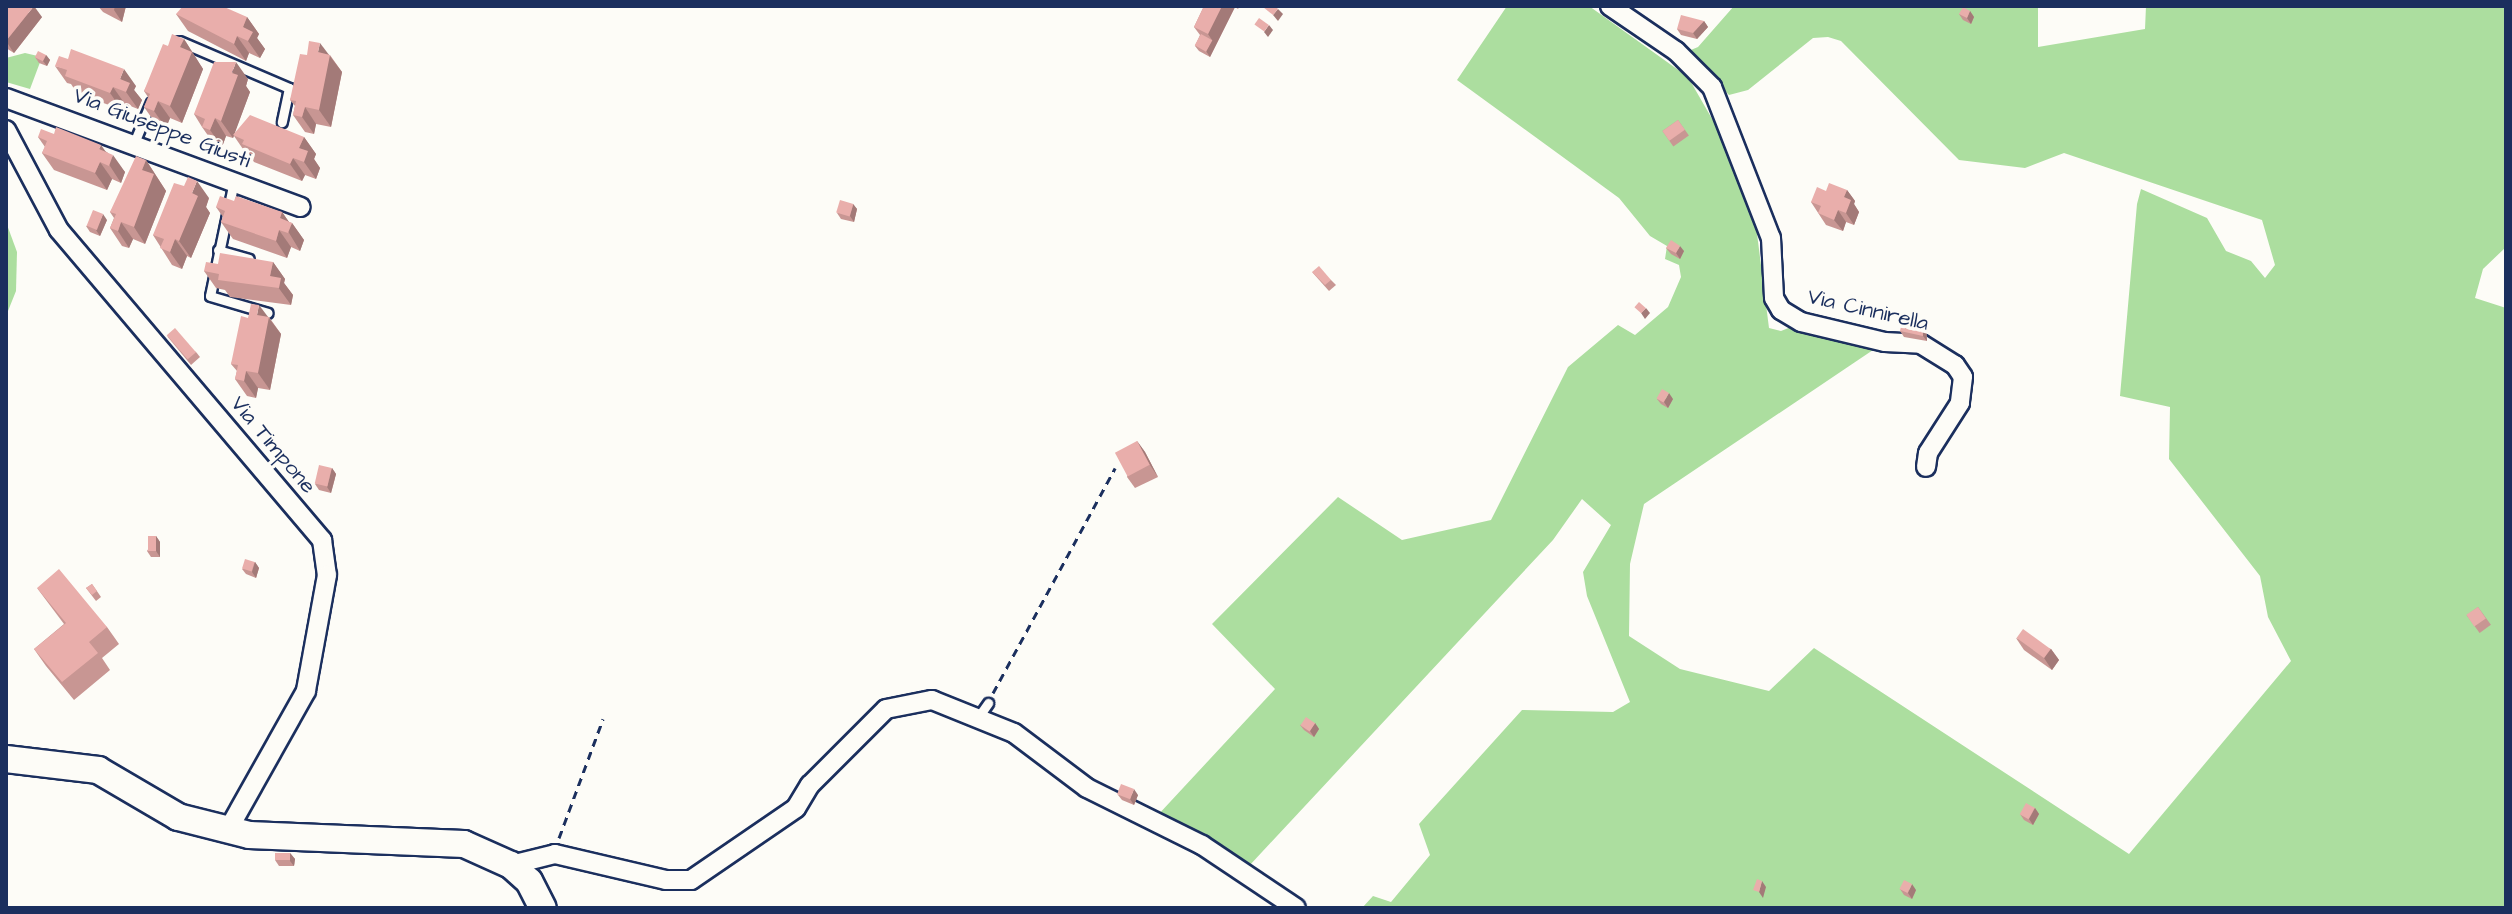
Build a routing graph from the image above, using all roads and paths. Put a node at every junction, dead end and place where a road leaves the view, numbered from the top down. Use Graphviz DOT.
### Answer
graph roads {
  1 [pos="1610,6"];
  2 [pos="1635,13"];
  3 [pos="170,55"];
  4 [pos="158,84"];
  5 [pos="6,98"];
  6 [pos="282,122"];
  7 [pos="6,130"];
  8 [pos="139,150"];
  9 [pos="234,181"];
  10 [pos="301,207"];
  11 [pos="218,250"];
  12 [pos="261,262"];
  13 [pos="251,310"];
  14 [pos="268,313"];
  15 [pos="248,324"];
  16 [pos="1926,467"];
  17 [pos="1115,468"];
  18 [pos="983,709"];
  19 [pos="603,719"];
  20 [pos="6,759"];
  21 [pos="228,830"];
  22 [pos="557,848"];
  23 [pos="511,865"];
  24 [pos="543,908"];
  25 [pos="1296,908"];
  1 -- 2 [label="street, Via Cinnirella"];
  2 -- 16 [label="street, Via Cinnirella"];
  3 -- 6 [label="lane"];
  4 -- 8 [label="lane"];
  5 -- 8 [label="street, Via Giuseppe Giusti"];
  7 -- 21 [label="street, Via Timpone"];
  8 -- 9 [label="street, Via Giuseppe Giusti"];
  9 -- 10 [label="street, Via Giuseppe Giusti"];
  9 -- 11 [label="lane"];
  11 -- 12 [label="lane"];
  11 -- 13 [label="lane"];
  13 -- 14 [label="lane"];
  13 -- 15 [label="lane"];
  17 -- 18 [label="path"];
  18 -- 22 [label="street"];
  18 -- 25 [label="street"];
  19 -- 22 [label="path"];
  20 -- 21 [label="street"];
  21 -- 23 [label="street"];
  22 -- 23 [label="street"];
  23 -- 24 [label="street"];
}
